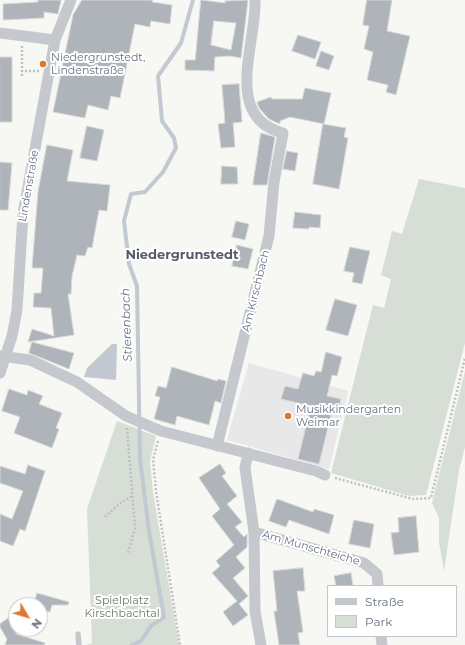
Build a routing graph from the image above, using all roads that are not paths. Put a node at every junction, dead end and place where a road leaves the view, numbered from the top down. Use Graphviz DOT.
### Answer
graph roads {
  1 [pos="71,0"];
  2 [pos="255,0"];
  3 [pos="0,33"];
  4 [pos="55,40"];
  5 [pos="3,356"];
  6 [pos="0,373"];
  7 [pos="217,446"];
  8 [pos="248,454"];
  9 [pos="325,475"];
  10 [pos="254,532"];
  11 [pos="378,585"];
  12 [pos="78,634"];
  13 [pos="79,645"];
  14 [pos="261,645"];
  1 -- 4 [label="street, Lindenstraße"];
  2 -- 7 [label="street, Am Kirschbach"];
  3 -- 4 [label="street"];
  4 -- 5 [label="street, Lindenstraße"];
  5 -- 6 [label="street, Lindenstraße"];
  5 -- 7 [label="street"];
  7 -- 8 [label="street"];
  8 -- 9 [label="street"];
  8 -- 10 [label="street, Am Munschteiche"];
  10 -- 11 [label="street, Am Munschteiche"];
  10 -- 14 [label="street, Am Munschteiche"];
  12 -- 13 [label="lane"];
}
